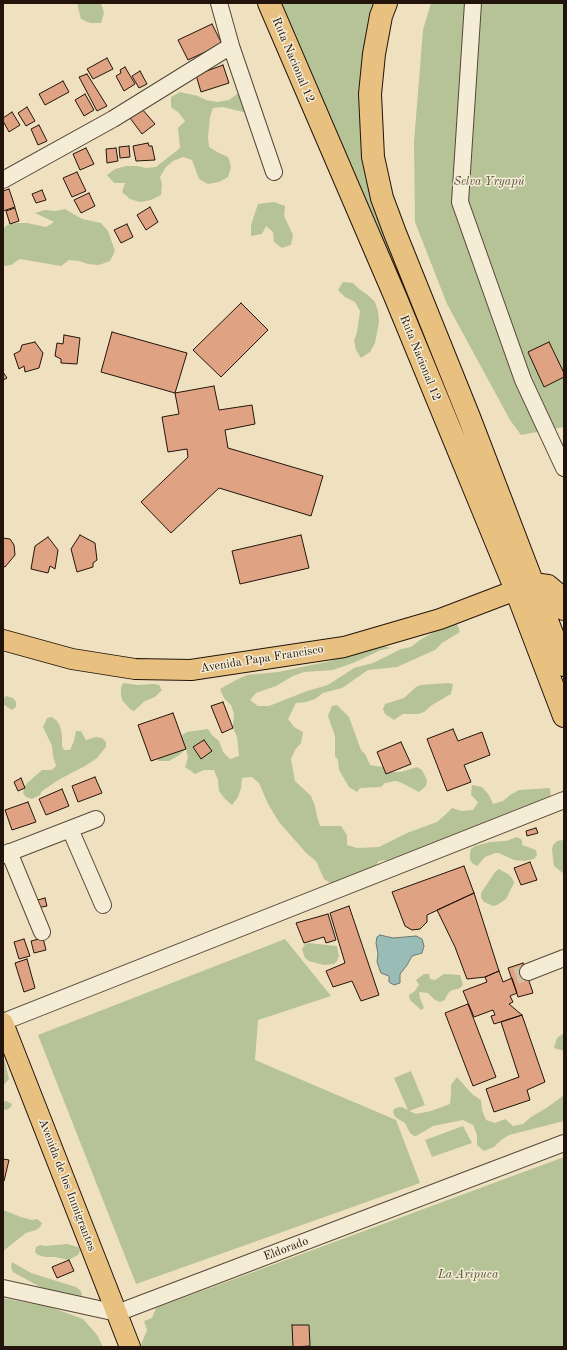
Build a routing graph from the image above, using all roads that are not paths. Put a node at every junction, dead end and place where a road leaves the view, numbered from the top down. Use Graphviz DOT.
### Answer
graph roads {
  1 [pos="219,3"];
  2 [pos="269,3"];
  3 [pos="386,3"];
  4 [pos="473,3"];
  5 [pos="232,46"];
  6 [pos="274,172"];
  7 [pos="3,180"];
  8 [pos="564,468"];
  9 [pos="524,587"];
  10 [pos="564,609"];
  11 [pos="3,640"];
  12 [pos="564,665"];
  13 [pos="564,716"];
  14 [pos="564,800"];
  15 [pos="96,819"];
  16 [pos="70,829"];
  17 [pos="6,854"];
  18 [pos="103,905"];
  19 [pos="42,932"];
  20 [pos="564,958"];
  21 [pos="528,972"];
  22 [pos="3,1022"];
  23 [pos="564,1143"];
  24 [pos="3,1288"];
  25 [pos="117,1313"];
  26 [pos="130,1347"];
  1 -- 5 [label="street"];
  2 -- 9 [label="highway, Ruta Nacional 12"];
  3 -- 9 [label="highway, Ruta Nacional 12"];
  4 -- 8 [label="street"];
  5 -- 6 [label="street"];
  5 -- 7 [label="street"];
  9 -- 10 [label="highway"];
  9 -- 11 [label="main road, Avenida Papa Francisco"];
  9 -- 12 [label="highway, Ruta Nacional 12"];
  9 -- 13 [label="highway, Ruta Nacional 12"];
  14 -- 22 [label="street"];
  15 -- 16 [label="street"];
  16 -- 17 [label="street"];
  16 -- 18 [label="street"];
  17 -- 19 [label="street"];
  20 -- 21 [label="street"];
  22 -- 25 [label="main road, Avenida de los Inmigrantes"];
  23 -- 25 [label="street, Eldorado"];
  24 -- 25 [label="street"];
  25 -- 26 [label="main road, Avenida de los Inmigrantes"];
}
